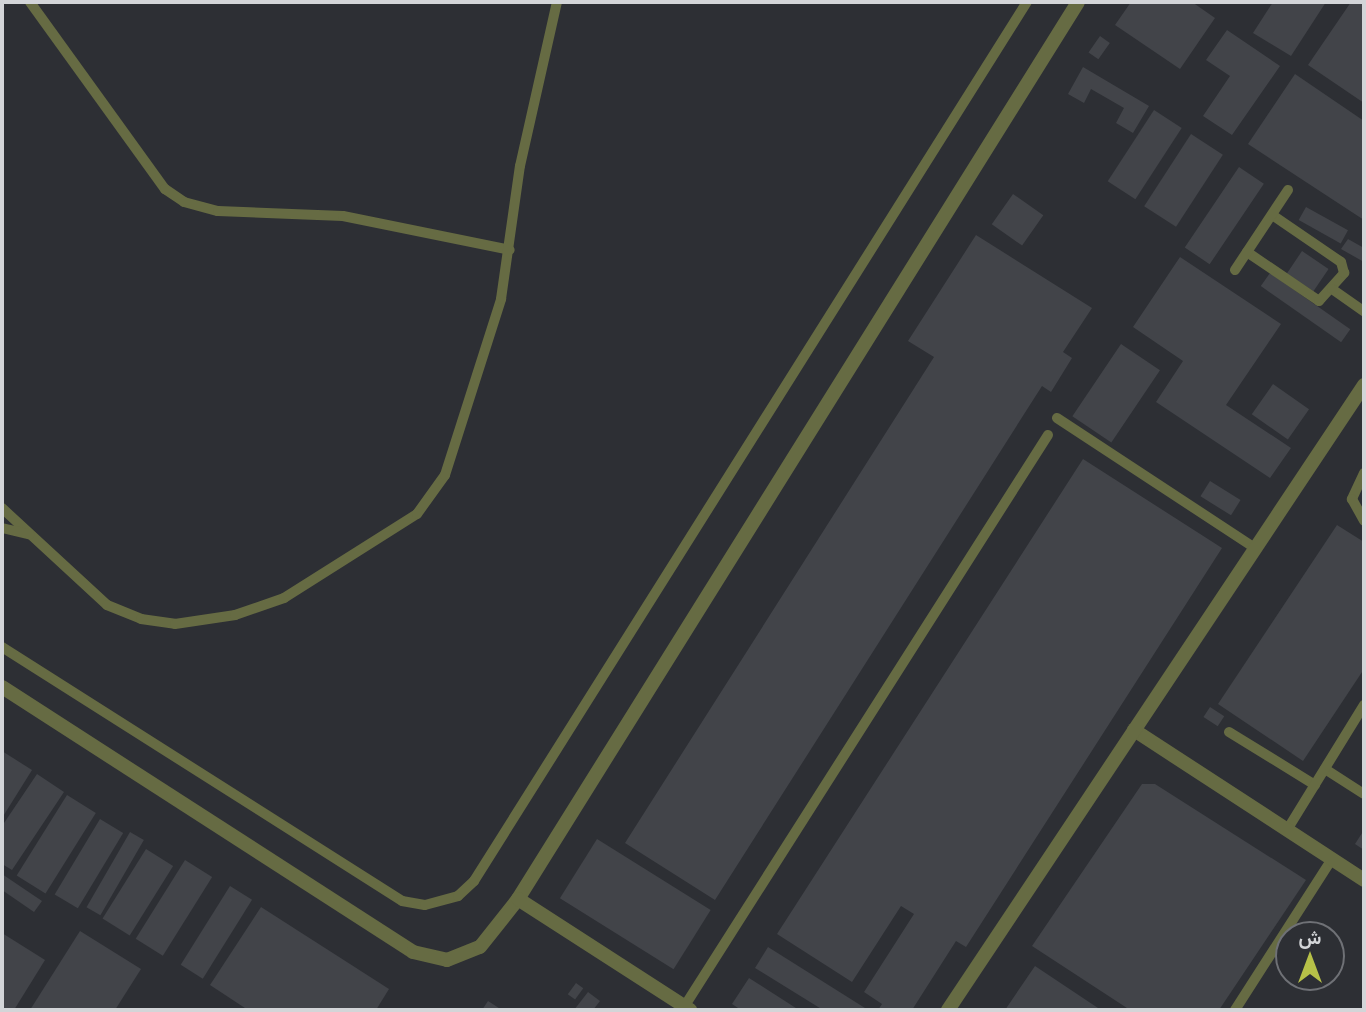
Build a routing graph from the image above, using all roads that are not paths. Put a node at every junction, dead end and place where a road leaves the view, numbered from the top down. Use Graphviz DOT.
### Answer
graph roads {
  1 [pos="30,2"];
  2 [pos="557,2"];
  3 [pos="1027,2"];
  4 [pos="1078,2"];
  5 [pos="1288,190"];
  6 [pos="1272,215"];
  7 [pos="510,250"];
  8 [pos="1247,252"];
  9 [pos="1234,271"];
  10 [pos="1332,289"];
  11 [pos="1364,311"];
  12 [pos="1364,385"];
  13 [pos="1057,418"];
  14 [pos="1048,435"];
  15 [pos="1364,473"];
  16 [pos="2,508"];
  17 [pos="1364,521"];
  18 [pos="2,528"];
  19 [pos="29,534"];
  20 [pos="1255,548"];
  21 [pos="2,647"];
  22 [pos="2,687"];
  23 [pos="1364,705"];
  24 [pos="1133,730"];
  25 [pos="1229,733"];
  26 [pos="1325,769"];
  27 [pos="1315,785"];
  28 [pos="1364,794"];
  29 [pos="1287,831"];
  30 [pos="1332,859"];
  31 [pos="1364,880"];
  32 [pos="518,898"];
  33 [pos="687,1009"];
  34 [pos="948,1010"];
  35 [pos="1235,1010"];
  1 -- 7 [label="lane"];
  2 -- 7 [label="lane"];
  3 -- 21 [label="lane"];
  4 -- 32 [label="street"];
  5 -- 6 [label="lane"];
  6 -- 8 [label="lane"];
  6 -- 10 [label="lane"];
  7 -- 19 [label="lane"];
  8 -- 9 [label="lane"];
  8 -- 10 [label="lane"];
  10 -- 11 [label="lane"];
  12 -- 20 [label="street"];
  13 -- 20 [label="lane"];
  14 -- 33 [label="lane"];
  15 -- 17 [label="lane"];
  16 -- 19 [label="lane"];
  18 -- 19 [label="lane"];
  20 -- 24 [label="street"];
  22 -- 32 [label="street"];
  23 -- 26 [label="lane"];
  24 -- 29 [label="street"];
  24 -- 34 [label="street"];
  25 -- 27 [label="lane"];
  26 -- 27 [label="lane"];
  26 -- 28 [label="lane"];
  27 -- 29 [label="lane"];
  29 -- 30 [label="street"];
  30 -- 31 [label="street"];
  30 -- 35 [label="lane"];
  32 -- 33 [label="street"];
}
